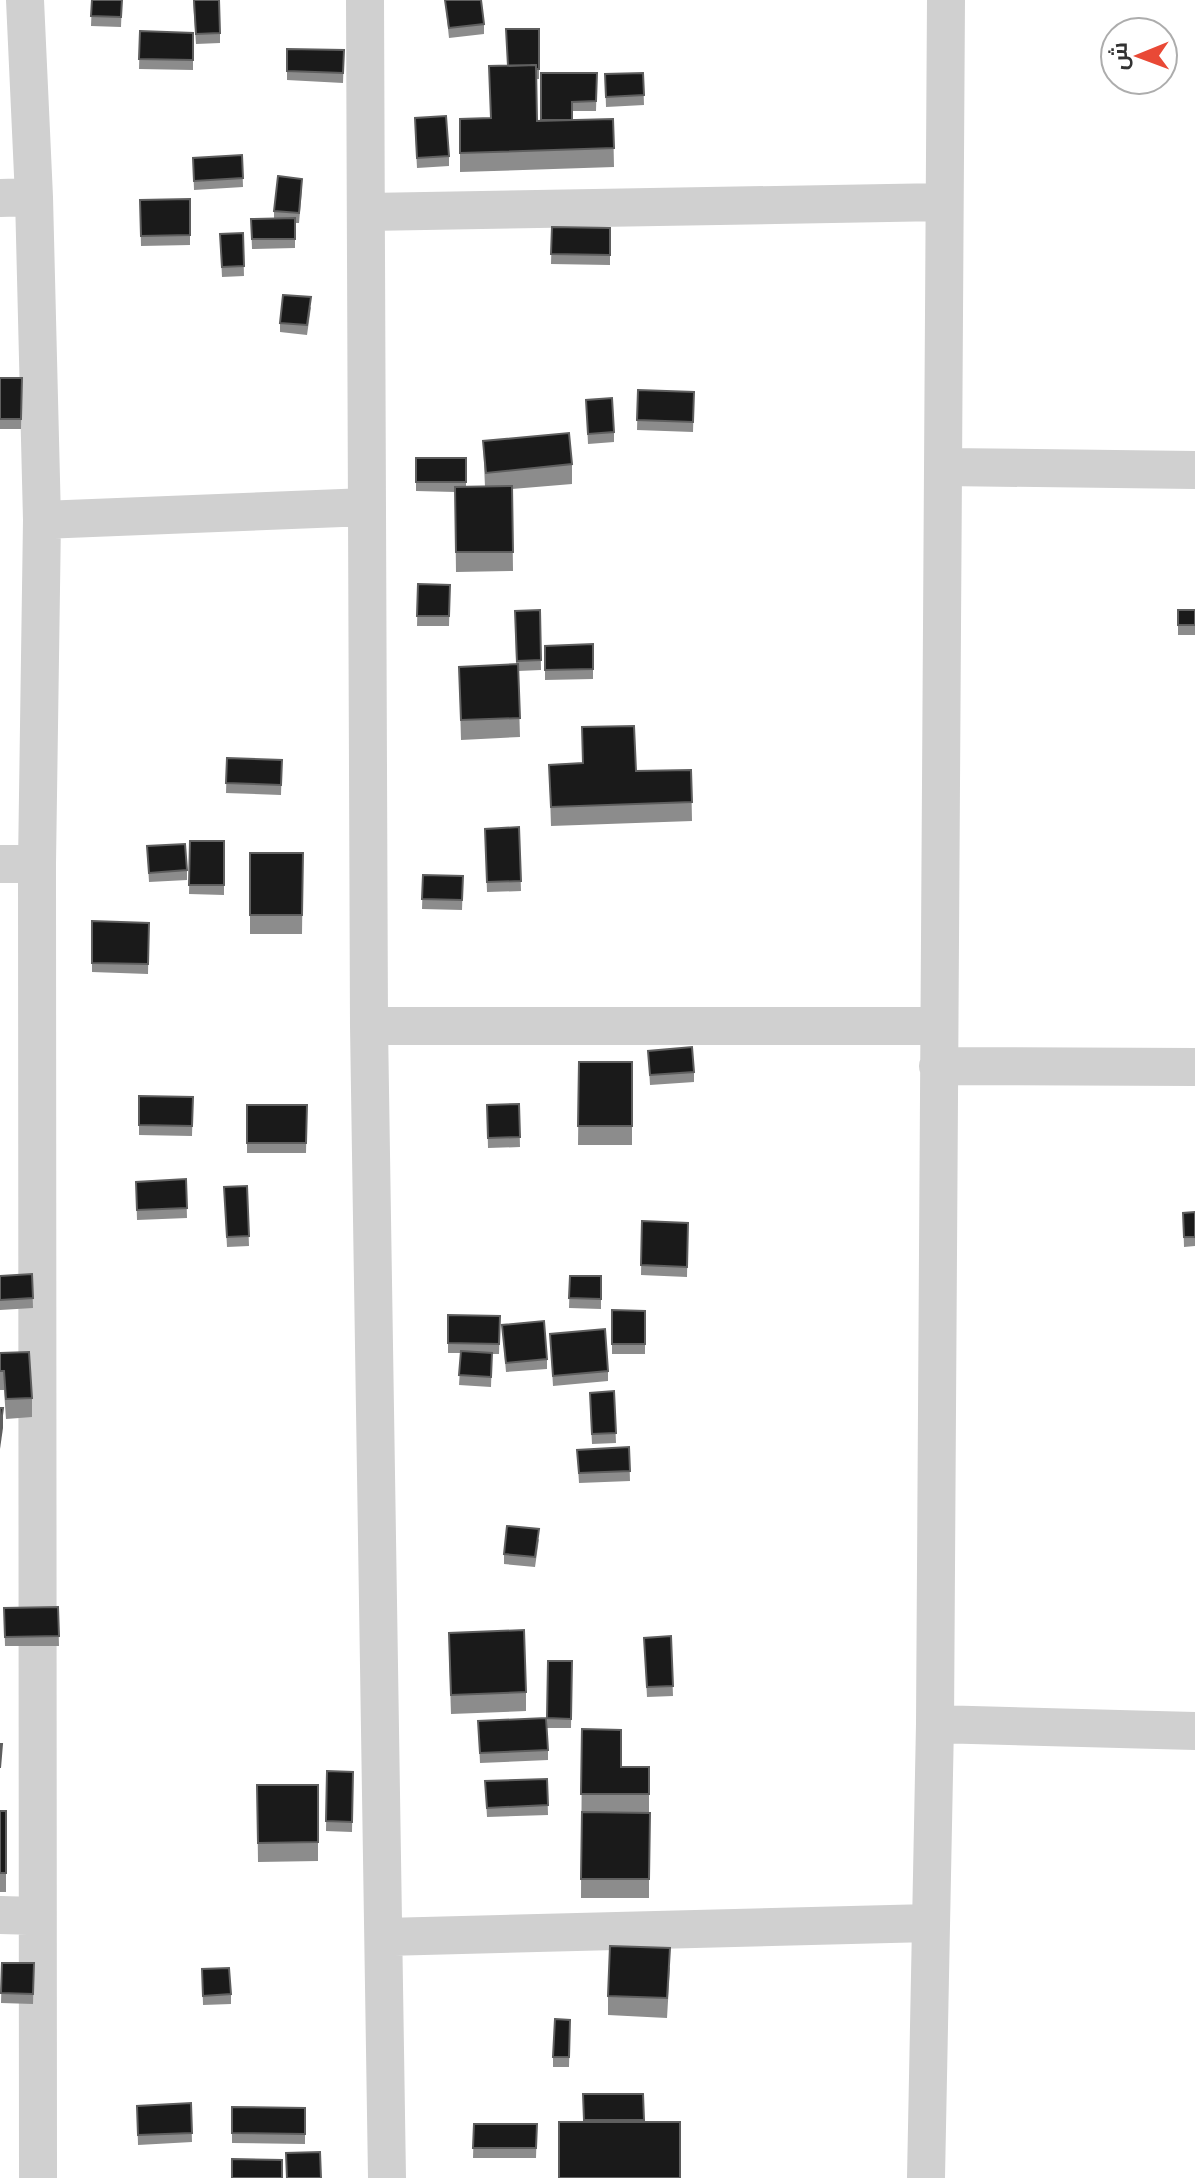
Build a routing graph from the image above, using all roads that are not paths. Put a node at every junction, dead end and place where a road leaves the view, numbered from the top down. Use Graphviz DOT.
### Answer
graph roads {
  1 [pos="25,0"];
  2 [pos="365,0"];
  3 [pos="946,0"];
  4 [pos="17,197"];
  5 [pos="944,202"];
  6 [pos="368,212"];
  7 [pos="945,467"];
  8 [pos="1195,470"];
  9 [pos="367,507"];
  10 [pos="42,520"];
  11 [pos="18,864"];
  12 [pos="369,1026"];
  13 [pos="938,1026"];
  14 [pos="938,1066"];
  15 [pos="1195,1067"];
  16 [pos="935,1724"];
  17 [pos="1195,1731"];
  18 [pos="0,1915"];
  19 [pos="37,1916"];
  20 [pos="930,1923"];
  21 [pos="385,1937"];
  22 [pos="38,2178"];
  23 [pos="387,2178"];
  24 [pos="926,2178"];
  1 -- 4 [label="street"];
  2 -- 6 [label="street"];
  3 -- 5 [label="street"];
  4 -- 10 [label="street"];
  5 -- 6 [label="street"];
  5 -- 7 [label="street"];
  6 -- 9 [label="street"];
  7 -- 8 [label="street"];
  7 -- 13 [label="street"];
  9 -- 10 [label="street"];
  9 -- 12 [label="street"];
  10 -- 11 [label="street"];
  11 -- 19 [label="street"];
  12 -- 13 [label="street"];
  12 -- 21 [label="street"];
  13 -- 14 [label="street"];
  14 -- 15 [label="street"];
  14 -- 16 [label="street"];
  16 -- 17 [label="street"];
  16 -- 20 [label="street"];
  18 -- 19 [label="street"];
  19 -- 22 [label="street"];
  20 -- 21 [label="street"];
  20 -- 24 [label="street"];
  21 -- 23 [label="street"];
}
